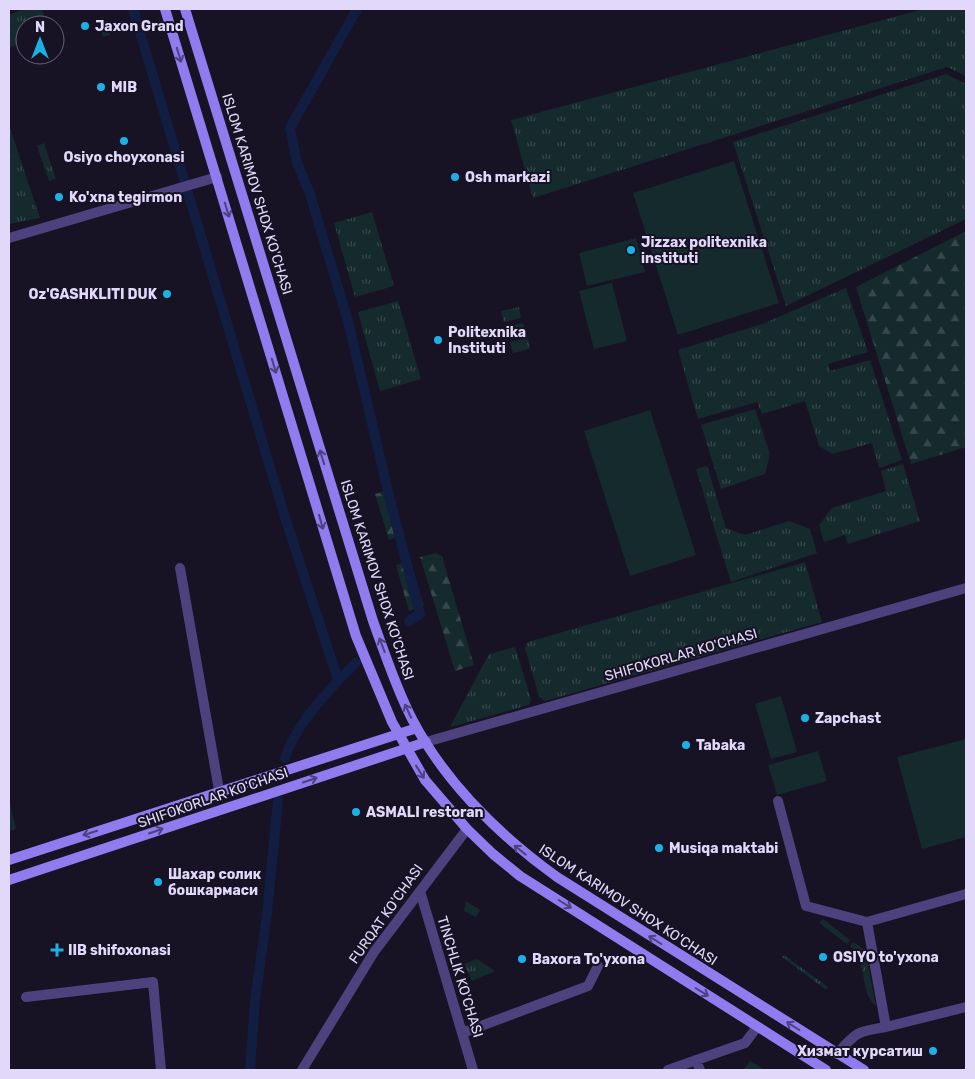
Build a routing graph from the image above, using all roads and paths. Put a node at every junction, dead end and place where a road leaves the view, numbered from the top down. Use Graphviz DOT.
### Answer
graph roads {
  1 [pos="165,9"];
  2 [pos="185,9"];
  3 [pos="217,177"];
  4 [pos="9,238"];
  5 [pos="180,568"];
  6 [pos="966,588"];
  7 [pos="417,728"];
  8 [pos="398,734"];
  9 [pos="426,742"];
  10 [pos="405,748"];
  11 [pos="219,790"];
  12 [pos="778,801"];
  13 [pos="467,829"];
  14 [pos="9,860"];
  15 [pos="9,880"];
  16 [pos="420,891"];
  17 [pos="966,894"];
  18 [pos="867,922"];
  19 [pos="598,966"];
  20 [pos="26,997"];
  21 [pos="966,1007"];
  22 [pos="757,1027"];
  23 [pos="886,1027"];
  24 [pos="462,1033"];
  25 [pos="837,1054"];
  26 [pos="696,1060"];
  27 [pos="161,1070"];
  28 [pos="302,1070"];
  29 [pos="473,1070"];
  30 [pos="668,1070"];
  31 [pos="700,1070"];
  32 [pos="826,1070"];
  33 [pos="864,1070"];
  1 -- 3 [label="main road, one-way"];
  7 -- 2 [label="main road, ISLOM KARIMOV SHOX KO'CHASI, one-way"];
  3 -- 4 [label="street"];
  3 -- 8 [label="main road, one-way"];
  5 -- 11 [label="street"];
  6 -- 9 [label="street, SHIFOKORLAR KO'CHASI"];
  7 -- 8 [label="main road, SHIFOKORLAR KO'CHASI"];
  7 -- 9 [label="main road, ISLOM KARIMOV SHOX KO'CHASI"];
  8 -- 10 [label="main road"];
  8 -- 11 [label="main road, SHIFOKORLAR KO'CHASI"];
  9 -- 10 [label="main road, SHIFOKORLAR KO'CHASI"];
  25 -- 9 [label="main road, ISLOM KARIMOV SHOX KO'CHASI, one-way"];
  10 -- 13 [label="main road, one-way"];
  15 -- 10 [label="main road, SHIFOKORLAR KO'CHASI, one-way"];
  11 -- 14 [label="main road, SHIFOKORLAR KO'CHASI, one-way"];
  12 -- 18 [label="street"];
  13 -- 16 [label="street, FURQAT KO'CHASI"];
  13 -- 22 [label="main road, one-way"];
  16 -- 24 [label="street, TINCHLIK KO'CHASI"];
  16 -- 28 [label="street, FURQAT KO'CHASI"];
  17 -- 18 [label="street"];
  18 -- 23 [label="street"];
  19 -- 24 [label="street"];
  20 -- 27 [label="street"];
  21 -- 23 [label="street"];
  22 -- 26 [label="street"];
  22 -- 32 [label="main road"];
  23 -- 25 [label="street"];
  24 -- 29 [label="street, TINCHLIK KO'CHASI"];
  25 -- 33 [label="main road, ISLOM KARIMOV SHOX KO'CHASI"];
  26 -- 30 [label="street"];
  26 -- 31 [label="street"];
}
